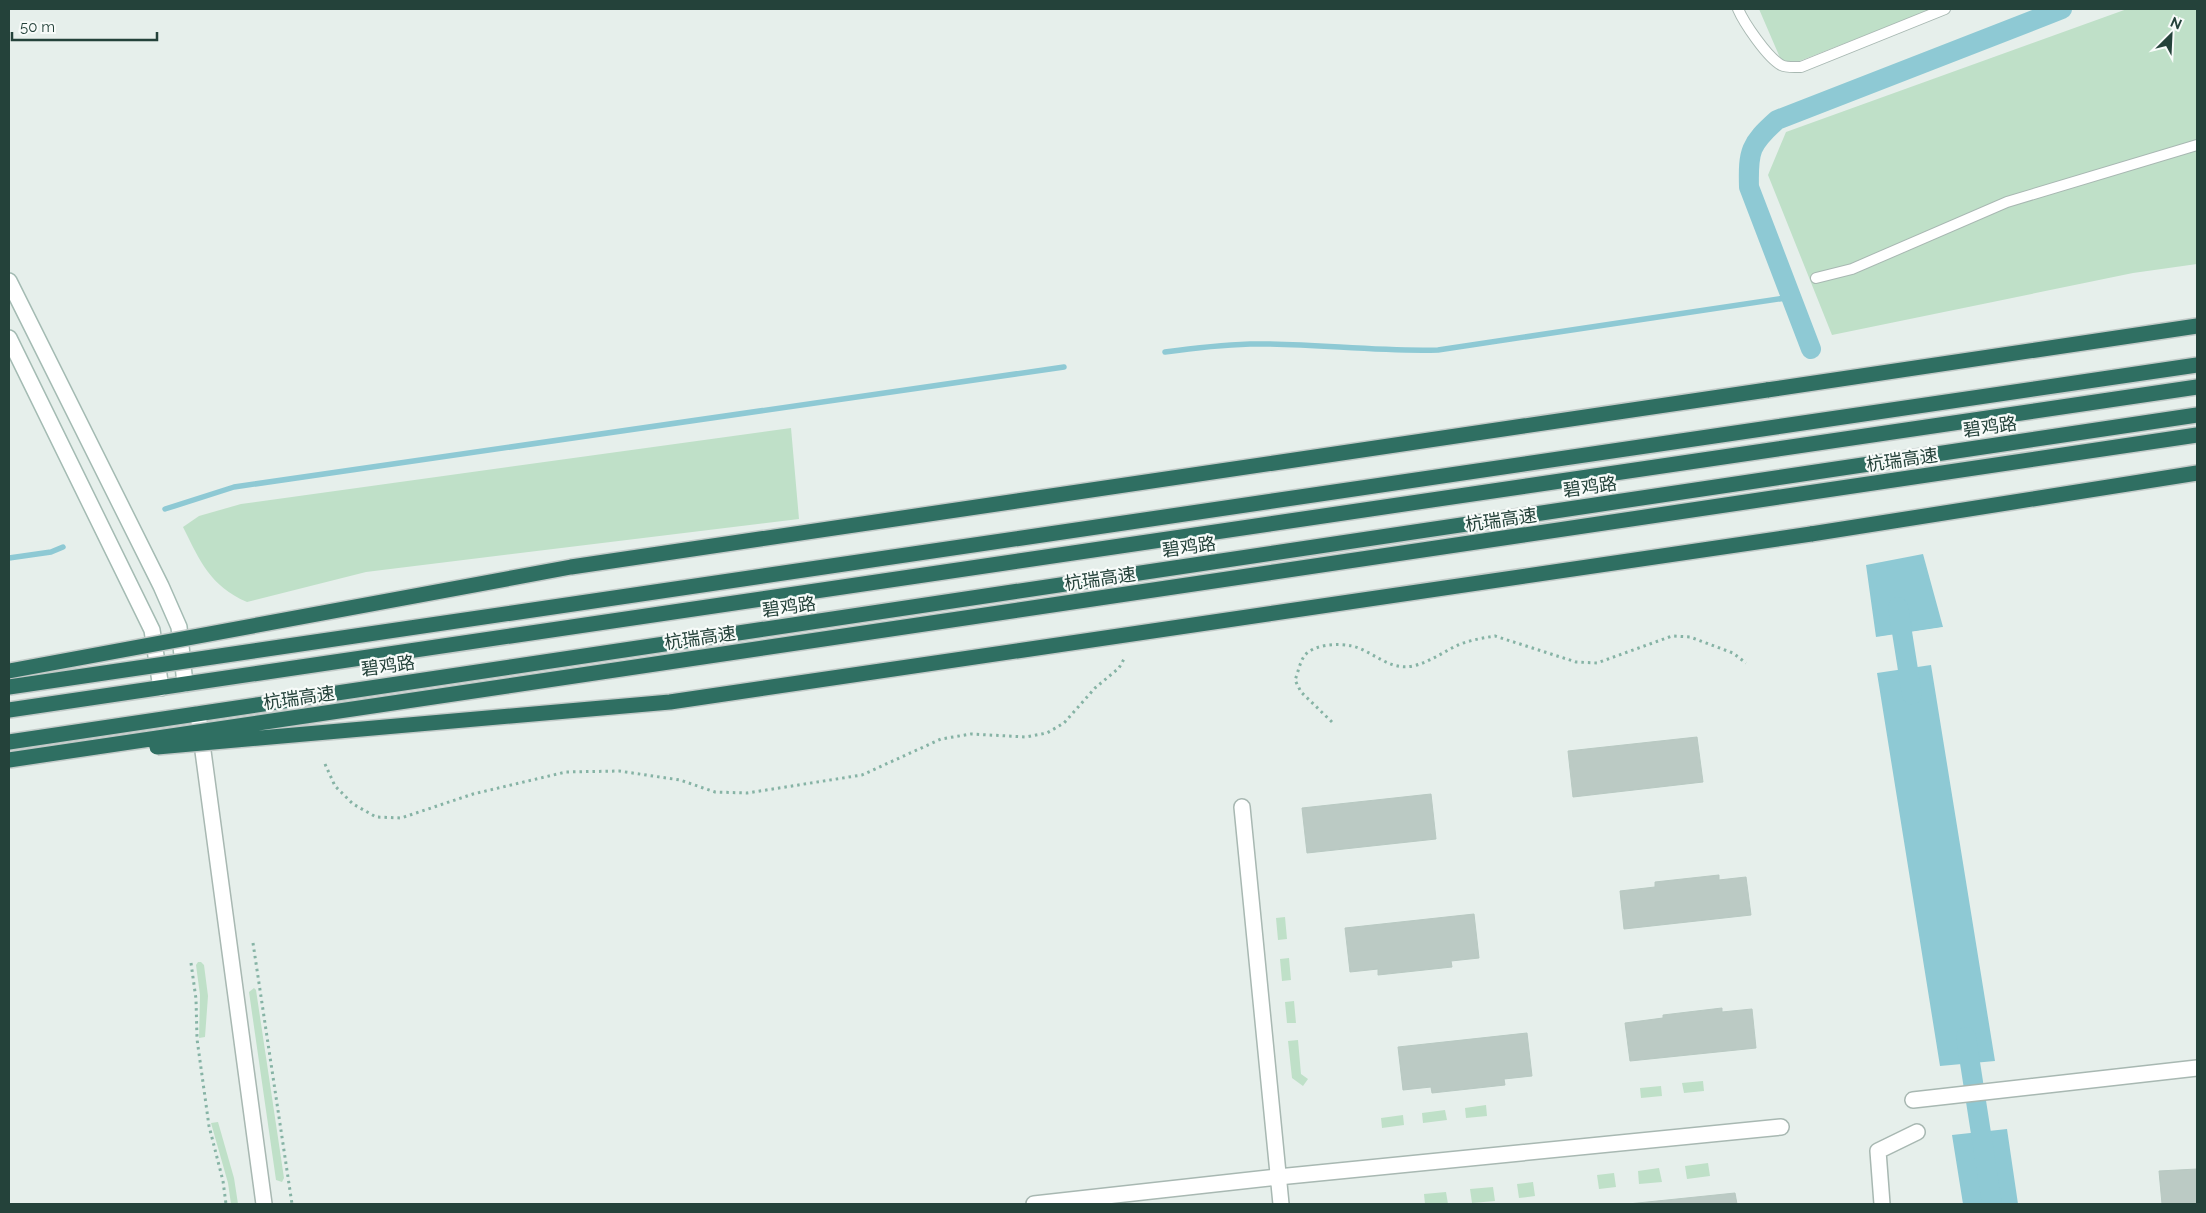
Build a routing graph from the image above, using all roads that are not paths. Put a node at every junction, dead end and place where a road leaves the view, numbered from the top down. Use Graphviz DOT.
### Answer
graph roads {
  1 [pos="1738,9"];
  2 [pos="1945,9"];
  3 [pos="2197,145"];
  4 [pos="1816,278"];
  5 [pos="9,281"];
  6 [pos="2197,326"];
  7 [pos="9,338"];
  8 [pos="2197,365"];
  9 [pos="2197,387"];
  10 [pos="2197,415"];
  11 [pos="2197,435"];
  12 [pos="2197,473"];
  13 [pos="9,671"];
  14 [pos="185,684"];
  15 [pos="9,687"];
  16 [pos="161,688"];
  17 [pos="9,710"];
  18 [pos="198,714"];
  19 [pos="9,742"];
  20 [pos="9,760"];
  21 [pos="1242,807"];
  22 [pos="2197,1068"];
  23 [pos="1914,1100"];
  24 [pos="1781,1127"];
  25 [pos="1917,1132"];
  26 [pos="1278,1177"];
  27 [pos="264,1204"];
  28 [pos="1034,1204"];
  29 [pos="1281,1204"];
  30 [pos="1882,1204"];
  1 -- 2 [label="lane"];
  3 -- 4 [label="lane"];
  5 -- 14 [label="street"];
  6 -- 13 [label="highway, bridge"];
  7 -- 16 [label="street"];
  8 -- 15 [label="highway, bridge"];
  9 -- 14 [label="highway, 碧鸡路"];
  10 -- 18 [label="highway, 碧鸡路"];
  11 -- 20 [label="highway, 杭瑞高速, bridge"];
  12 -- 20 [label="highway, bridge"];
  14 -- 16 [label="highway, 碧鸡路"];
  16 -- 17 [label="highway, 碧鸡路"];
  18 -- 19 [label="highway, 碧鸡路"];
  18 -- 27 [label="street"];
  21 -- 26 [label="street"];
  22 -- 23 [label="street"];
  24 -- 26 [label="street"];
  25 -- 30 [label="street"];
  26 -- 28 [label="street"];
  26 -- 29 [label="street"];
}
